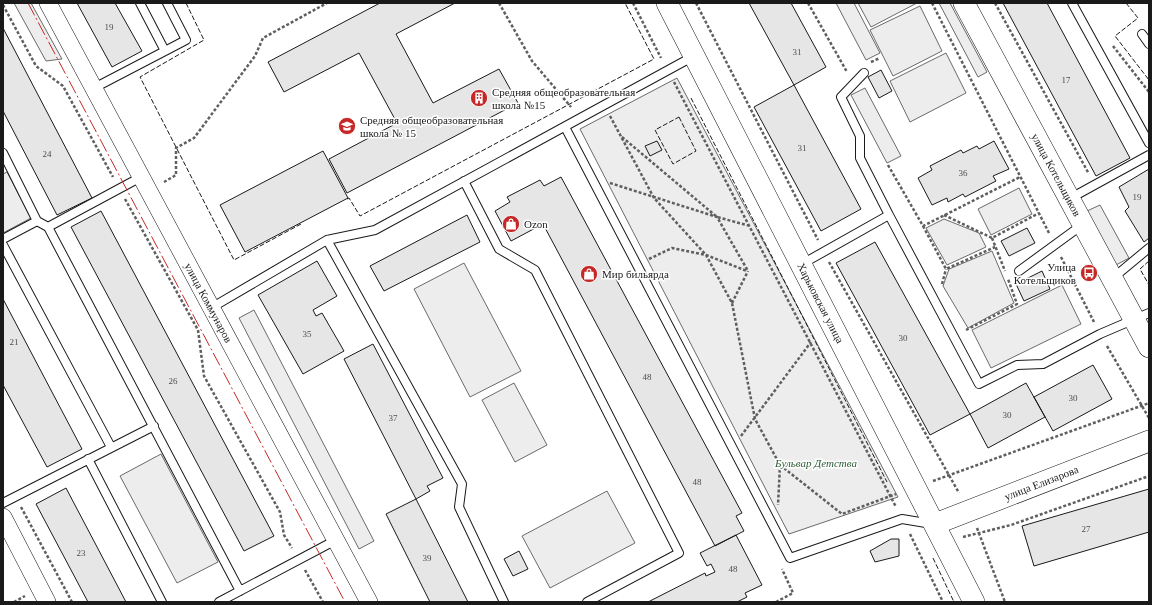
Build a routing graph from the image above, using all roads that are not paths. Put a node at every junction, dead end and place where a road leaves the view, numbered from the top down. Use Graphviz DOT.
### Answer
graph roads {
  1 [pos="48,3"];
  2 [pos="140,3"];
  3 [pos="167,3"];
  4 [pos="667,3"];
  5 [pos="964,3"];
  6 [pos="1072,3"];
  7 [pos="1142,34"];
  8 [pos="1149,44"];
  9 [pos="165,51"];
  10 [pos="694,56"];
  11 [pos="864,73"];
  12 [pos="94,88"];
  13 [pos="565,127"];
  14 [pos="1149,143"];
  15 [pos="3,154"];
  16 [pos="1149,156"];
  17 [pos="464,181"];
  18 [pos="145,184"];
  19 [pos="1069,199"];
  20 [pos="889,215"];
  21 [pos="37,221"];
  22 [pos="1083,224"];
  23 [pos="48,227"];
  24 [pos="3,239"];
  25 [pos="327,240"];
  26 [pos="3,245"];
  27 [pos="1149,248"];
  28 [pos="801,265"];
  29 [pos="1019,271"];
  30 [pos="1112,279"];
  31 [pos="211,308"];
  32 [pos="1141,316"];
  33 [pos="1149,347"];
  34 [pos="154,426"];
  35 [pos="1149,441"];
  36 [pos="111,447"];
  37 [pos="88,459"];
  38 [pos="3,503"];
  39 [pos="3,517"];
  40 [pos="939,533"];
  41 [pos="336,540"];
  42 [pos="240,591"];
  43 [pos="47,602"];
  44 [pos="162,602"];
  45 [pos="219,602"];
  46 [pos="369,602"];
  47 [pos="504,602"];
  48 [pos="586,602"];
  49 [pos="974,602"];
  1 -- 12 [label="street, улица Коммунаров"];
  2 -- 9 [label="lane"];
  3 -- 9 [label="lane"];
  4 -- 10 [label="street, Харьковская улица"];
  5 -- 19 [label="street, улица Котельщиков"];
  6 -- 14 [label="lane"];
  7 -- 8 [label="lane"];
  9 -- 12 [label="lane"];
  10 -- 13 [label="lane"];
  10 -- 28 [label="street, Харьковская улица"];
  11 -- 20 [label="lane"];
  12 -- 18 [label="street, улица Коммунаров"];
  13 -- 17 [label="lane"];
  13 -- 40 [label="lane"];
  15 -- 21 [label="lane"];
  16 -- 19 [label="lane"];
  17 -- 25 [label="lane"];
  17 -- 48 [label="lane"];
  18 -- 23 [label="lane"];
  18 -- 31 [label="street, улица Коммунаров"];
  19 -- 22 [label="street, улица Котельщиков"];
  20 -- 28 [label="lane"];
  20 -- 32 [label="lane"];
  21 -- 23 [label="lane"];
  21 -- 24 [label="lane"];
  22 -- 29 [label="lane"];
  22 -- 30 [label="street, улица Котельщиков"];
  23 -- 34 [label="lane"];
  25 -- 31 [label="lane"];
  25 -- 47 [label="lane"];
  26 -- 36 [label="lane"];
  27 -- 30 [label="lane"];
  28 -- 40 [label="street, Харьковская улица"];
  30 -- 32 [label="street, улица Котельщиков"];
  31 -- 41 [label="street, улица Коммунаров"];
  32 -- 33 [label="street, улица Котельщиков"];
  34 -- 36 [label="lane"];
  34 -- 42 [label="lane"];
  35 -- 40 [label="street, улица Елизарова"];
  36 -- 37 [label="lane"];
  37 -- 38 [label="lane"];
  37 -- 44 [label="lane"];
  39 -- 43 [label="street"];
  40 -- 49 [label="street, Харьковская улица"];
  41 -- 42 [label="lane"];
  41 -- 46 [label="street, улица Коммунаров"];
  42 -- 45 [label="lane"];
}
